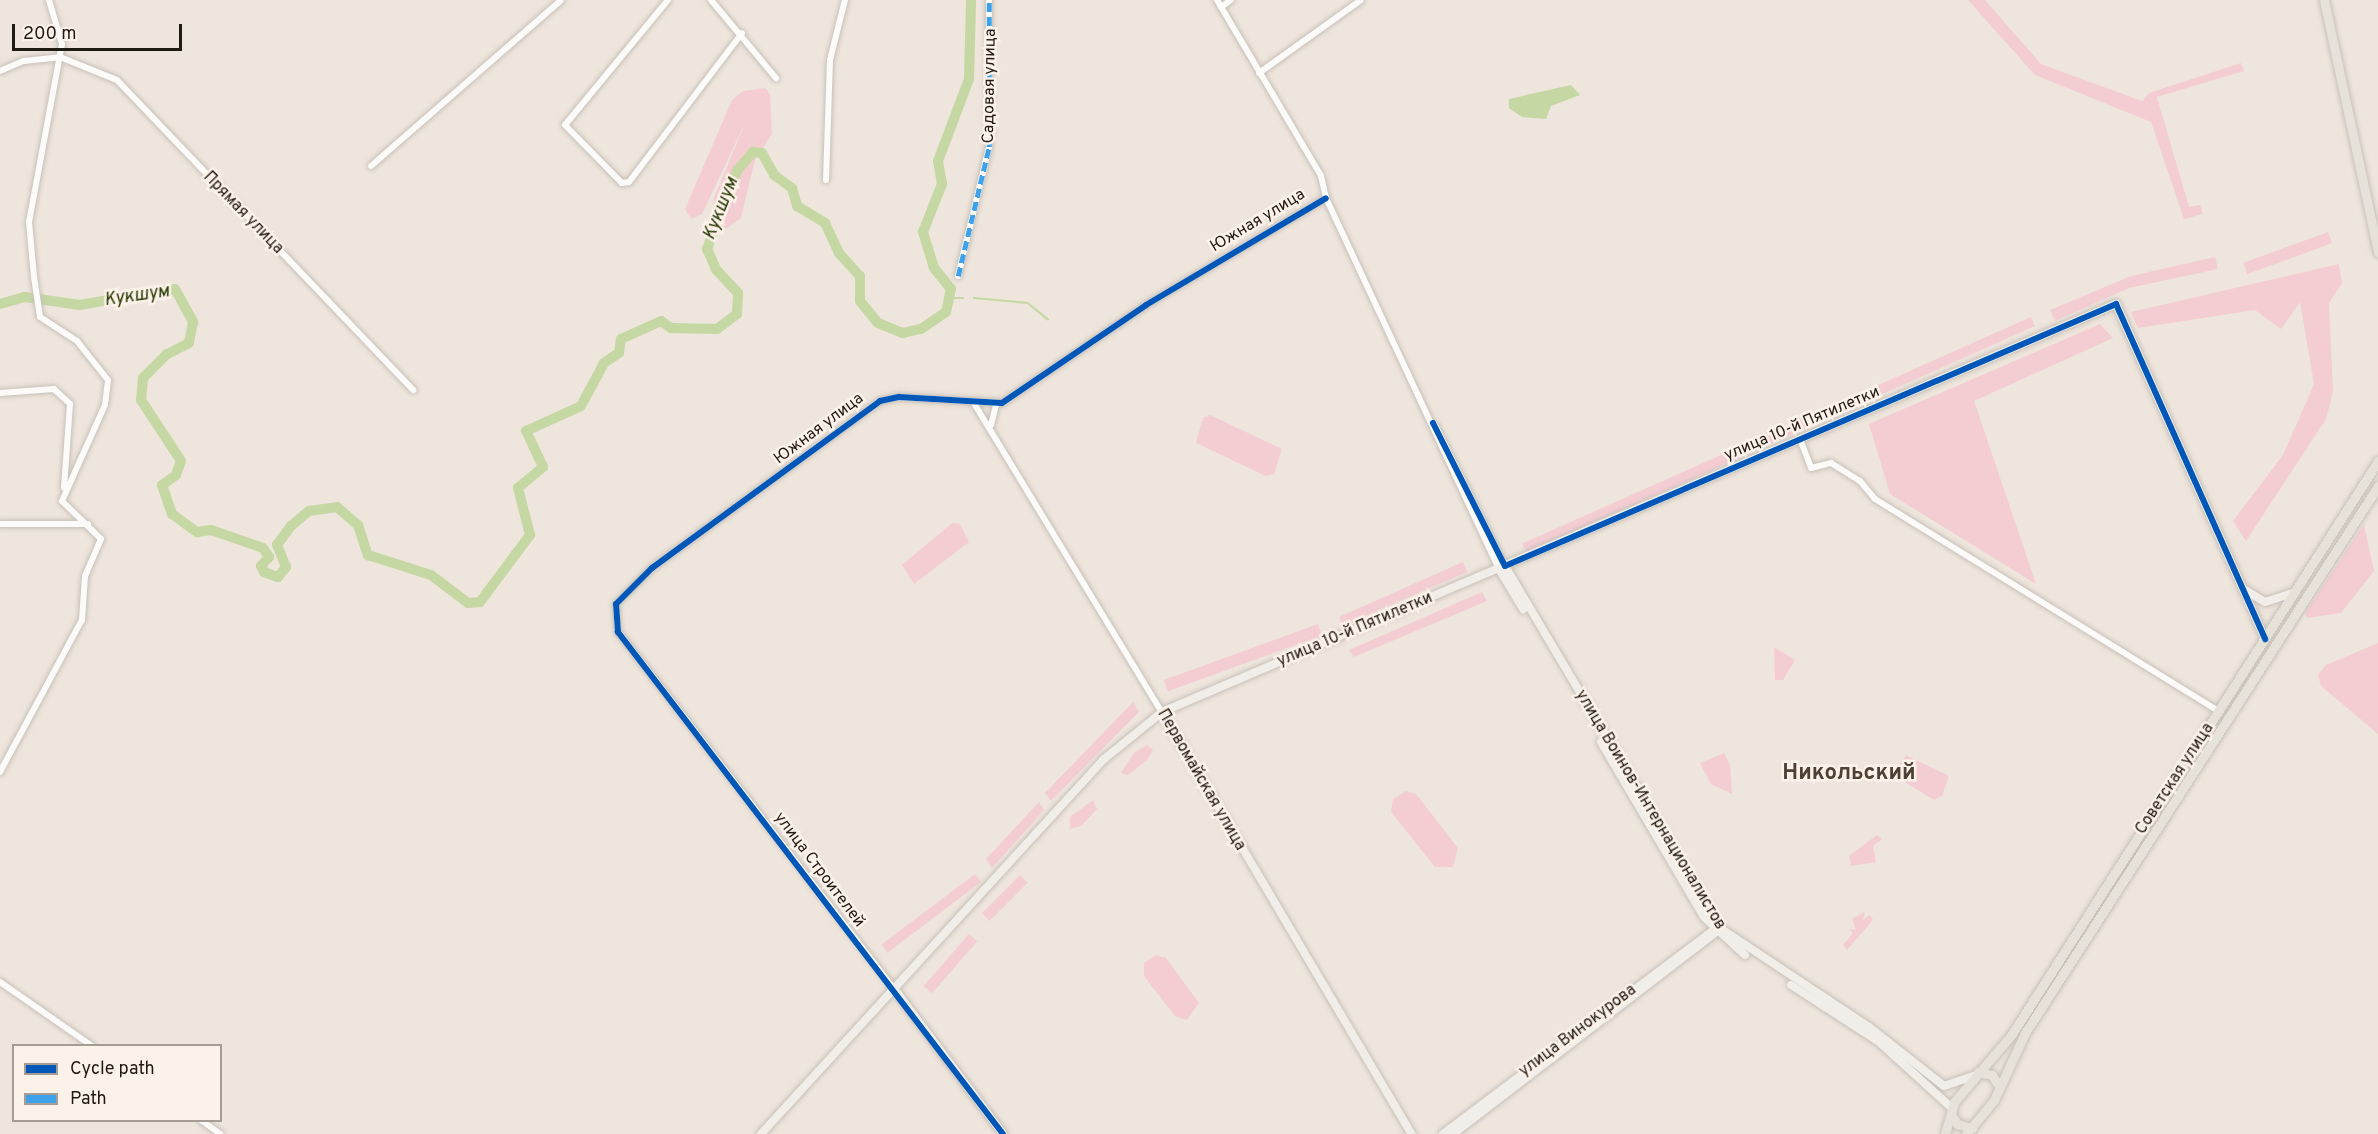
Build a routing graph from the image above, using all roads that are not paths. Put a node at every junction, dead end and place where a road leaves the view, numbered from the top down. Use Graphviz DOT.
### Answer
graph roads {
  1 [pos="49,0"];
  2 [pos="561,0"];
  3 [pos="668,0"];
  4 [pos="711,0"];
  5 [pos="845,0"];
  6 [pos="988,0"];
  7 [pos="1217,0"];
  8 [pos="1231,0"];
  9 [pos="1361,0"];
  10 [pos="2324,0"];
  11 [pos="1221,7"];
  12 [pos="742,33"];
  13 [pos="60,57"];
  14 [pos="0,71"];
  15 [pos="1259,74"];
  16 [pos="776,78"];
  17 [pos="371,166"];
  18 [pos="826,180"];
  19 [pos="1326,198"];
  20 [pos="2378,252"];
  21 [pos="958,276"];
  22 [pos="413,390"];
  23 [pos="0,393"];
  24 [pos="975,405"];
  25 [pos="996,405"];
  26 [pos="991,426"];
  27 [pos="1800,439"];
  28 [pos="2378,461"];
  29 [pos="2377,487"];
  30 [pos="63,489"];
  31 [pos="0,524"];
  32 [pos="88,524"];
  33 [pos="1502,567"];
  34 [pos="2241,587"];
  35 [pos="2295,591"];
  36 [pos="614,622"];
  37 [pos="2265,639"];
  38 [pos="2271,653"];
  39 [pos="2218,711"];
  40 [pos="1162,712"];
  41 [pos="0,772"];
  42 [pos="1716,930"];
  43 [pos="0,982"];
  44 [pos="894,990"];
  45 [pos="1828,1005"];
  46 [pos="89,1044"];
  47 [pos="1976,1074"];
  48 [pos="1514,1084"];
  49 [pos="1999,1086"];
  50 [pos="1951,1111"];
  51 [pos="204,1122"];
  52 [pos="1969,1131"];
  53 [pos="220,1134"];
  54 [pos="761,1134"];
  55 [pos="1003,1134"];
  56 [pos="1412,1134"];
  57 [pos="1443,1134"];
  58 [pos="1453,1134"];
  59 [pos="1945,1134"];
  1 -- 13 [label="street"];
  2 -- 17 [label="street"];
  3 -- 12 [label="street"];
  4 -- 12 [label="street"];
  5 -- 18 [label="street"];
  6 -- 21 [label="street, Садовая улица"];
  7 -- 11 [label="street, улица Воинов-Интернационалистов"];
  8 -- 11 [label="street"];
  9 -- 15 [label="street"];
  10 -- 20 [label="main road"];
  11 -- 15 [label="street, улица Воинов-Интернационалистов"];
  12 -- 16 [label="street"];
  13 -- 14 [label="street"];
  13 -- 22 [label="street, Прямая улица"];
  13 -- 30 [label="street"];
  15 -- 19 [label="street, улица Воинов-Интернационалистов"];
  19 -- 25 [label="street, Южная улица"];
  19 -- 33 [label="street, улица Воинов-Интернационалистов"];
  23 -- 30 [label="street"];
  24 -- 25 [label="street, Южная улица"];
  24 -- 26 [label="street, Первомайская улица"];
  24 -- 36 [label="street, Южная улица"];
  25 -- 26 [label="street"];
  26 -- 40 [label="street, Первомайская улица"];
  27 -- 33 [label="main road, улица 10-й Пятилетки"];
  27 -- 34 [label="main road, улица 10-й Пятилетки"];
  27 -- 39 [label="street"];
  28 -- 35 [label="main road, Советская улица"];
  29 -- 38 [label="main road, Советская улица"];
  30 -- 32 [label="street"];
  31 -- 32 [label="street"];
  32 -- 41 [label="street"];
  33 -- 40 [label="main road, улица 10-й Пятилетки"];
  33 -- 42 [label="main road, улица Воинов-Интернационалистов"];
  34 -- 35 [label="main road"];
  34 -- 37 [label="main road"];
  35 -- 37 [label="main road, Советская улица"];
  36 -- 44 [label="street, улица Строителей"];
  37 -- 38 [label="main road"];
  37 -- 39 [label="main road, Советская улица"];
  38 -- 49 [label="main road, Советская улица"];
  39 -- 47 [label="main road, Советская улица"];
  40 -- 44 [label="main road, улица 10-й Пятилетки"];
  40 -- 56 [label="main road, Первомайская улица"];
  42 -- 45 [label="main road, улица Воинов-Интернационалистов"];
  42 -- 48 [label="main road, улица Винокурова"];
  43 -- 46 [label="street"];
  44 -- 54 [label="main road, улица 10-й Пятилетки"];
  44 -- 55 [label="main road, улица Строителей"];
  45 -- 47 [label="main road, улица Воинов-Интернационалистов"];
  45 -- 50 [label="main road, улица Воинов-Интернационалистов"];
  47 -- 49 [label="main road"];
  47 -- 50 [label="main road, Советская улица"];
  48 -- 57 [label="main road, улица Винокурова"];
  48 -- 58 [label="main road, улица Винокурова"];
  49 -- 52 [label="main road, Советская улица"];
  50 -- 52 [label="main road"];
  50 -- 59 [label="main road"];
  51 -- 53 [label="street"];
}
